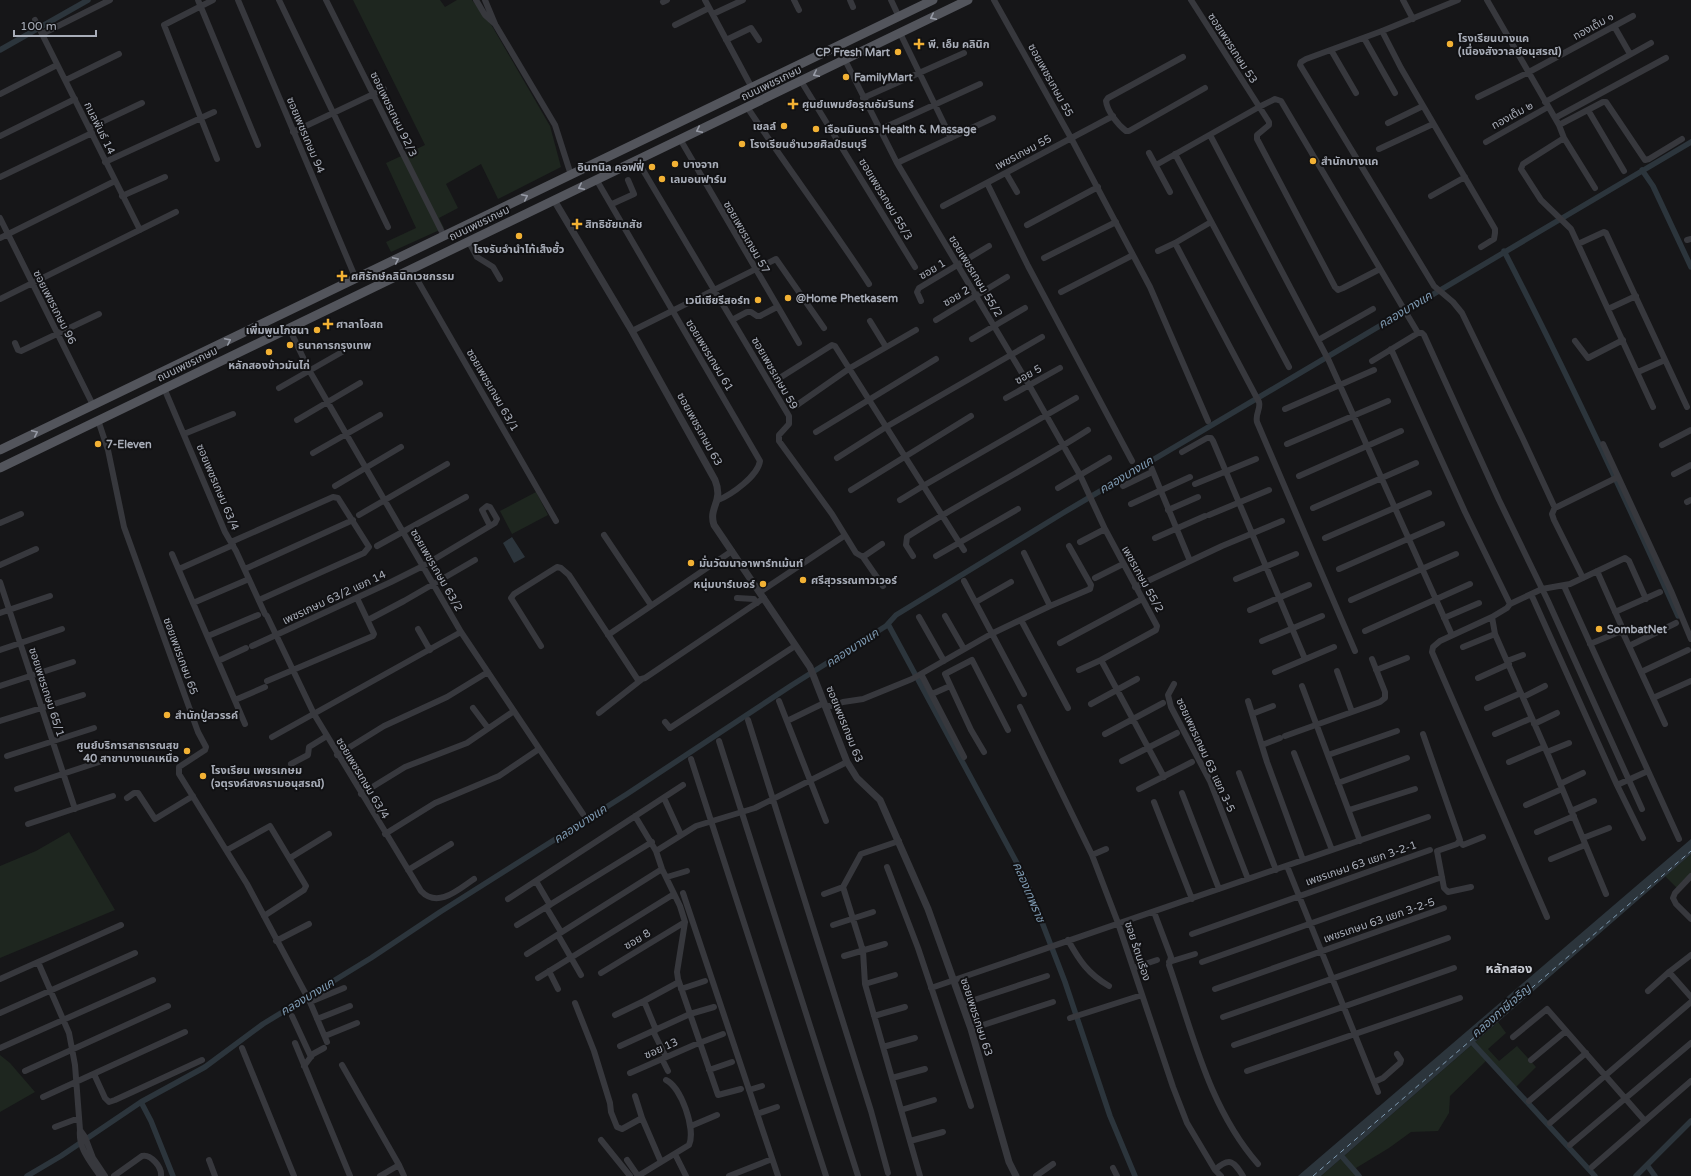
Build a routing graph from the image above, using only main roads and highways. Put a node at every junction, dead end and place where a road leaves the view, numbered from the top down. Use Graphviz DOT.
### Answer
graph roads {
  1 [pos="933,0"];
  2 [pos="968,0"];
  3 [pos="824,53"];
  4 [pos="832,66"];
  5 [pos="353,280"];
  6 [pos="356,295"];
  7 [pos="0,450"];
  8 [pos="0,468"];
  1 -- 3 [label="main road, ถนนเพชรเกษม"];
  2 -- 4 [label="main road, ถนนเพชรเกษม, one-way"];
  3 -- 4 [label="main road"];
  5 -- 3 [label="main road, ถนนเพชรเกษม, one-way"];
  4 -- 6 [label="main road, ถนนเพชรเกษม, one-way"];
  5 -- 6 [label="main road"];
  7 -- 5 [label="main road, ถนนเพชรเกษม, one-way"];
  6 -- 8 [label="main road, ถนนเพชรเกษม"];
}
